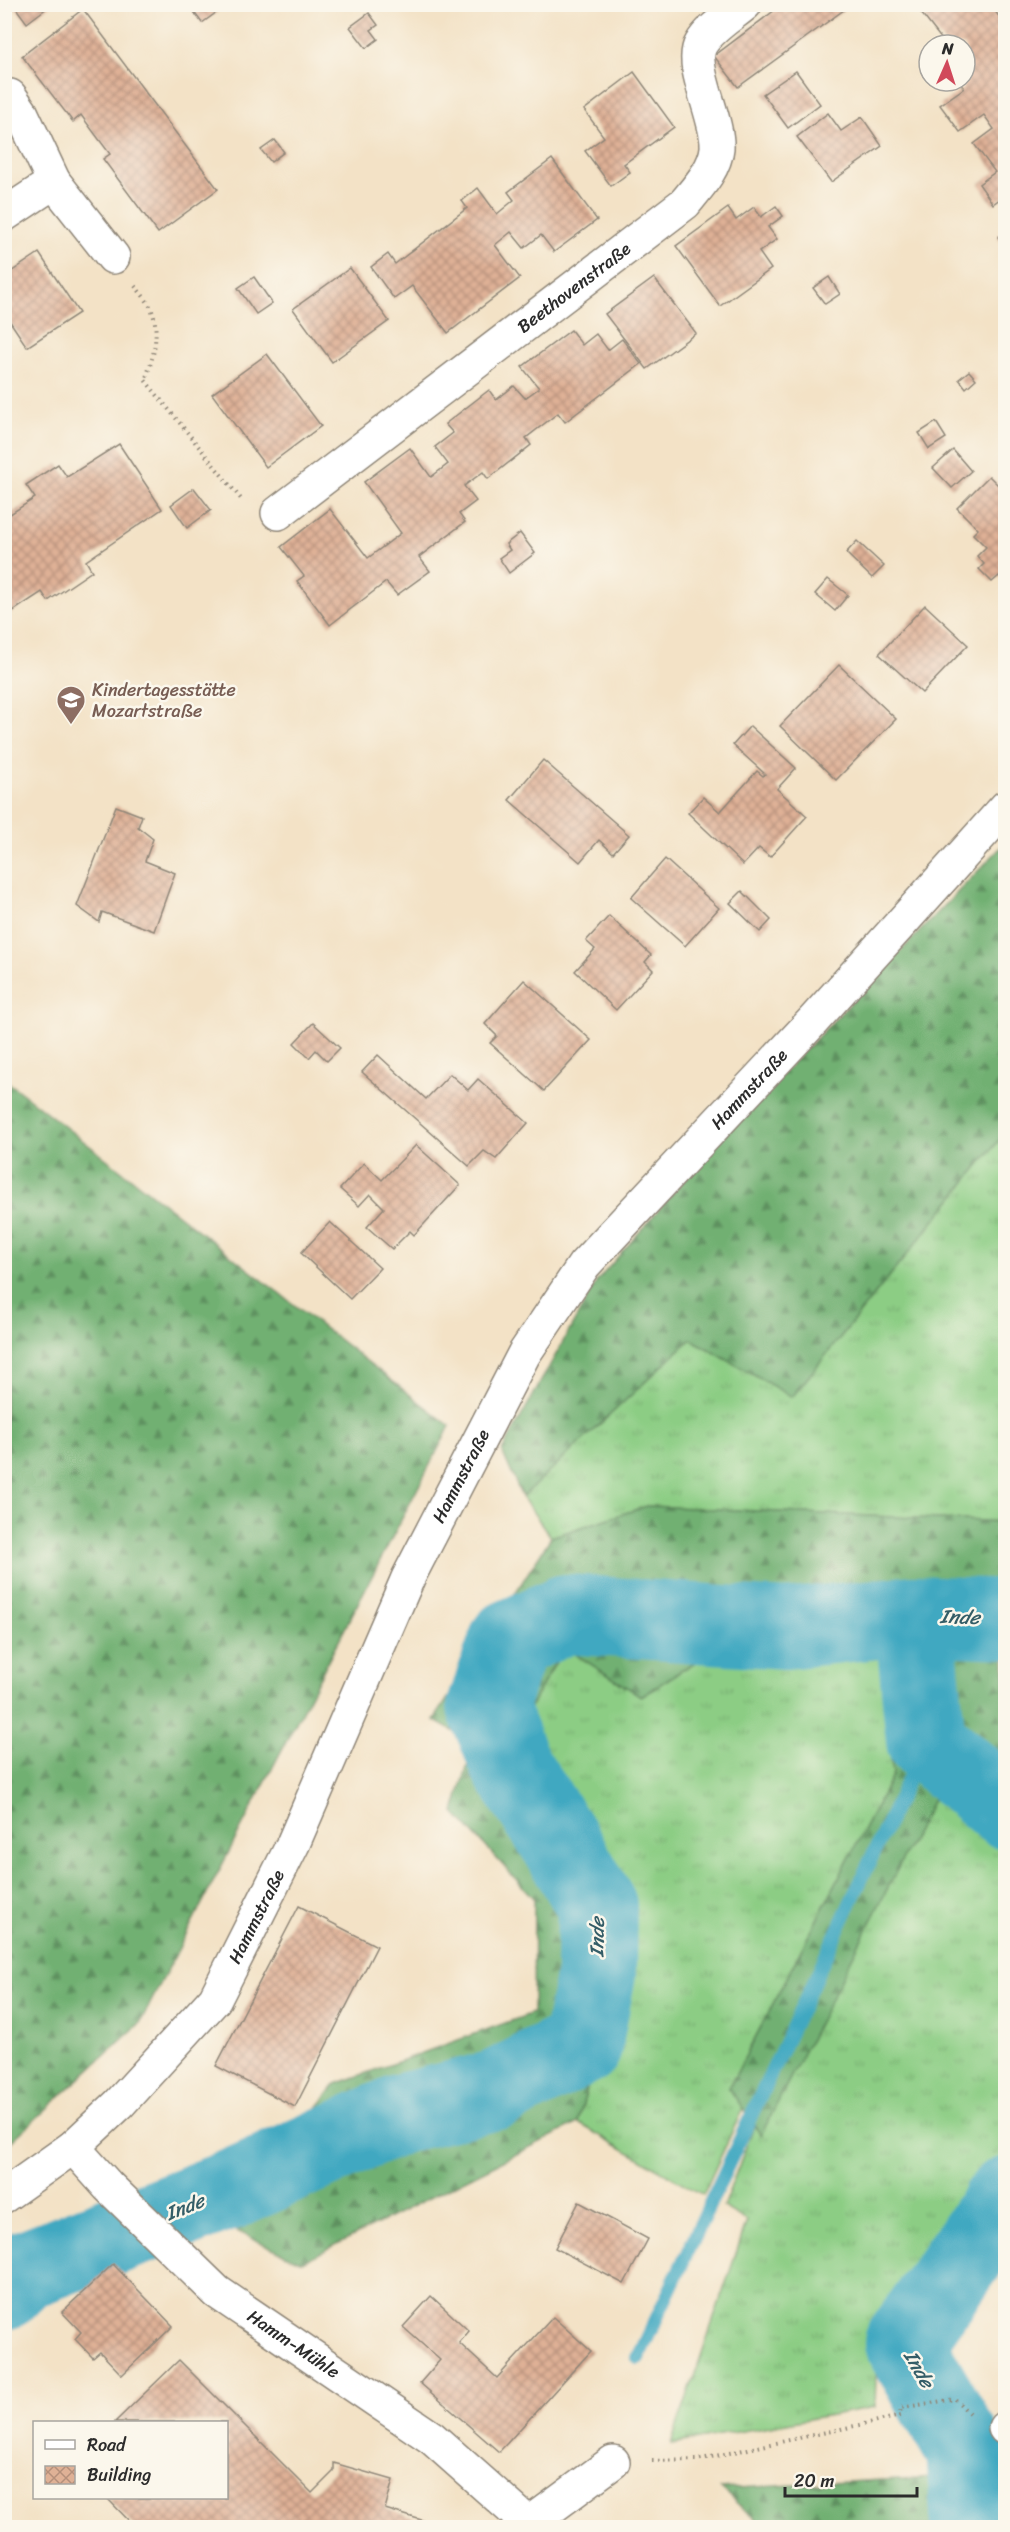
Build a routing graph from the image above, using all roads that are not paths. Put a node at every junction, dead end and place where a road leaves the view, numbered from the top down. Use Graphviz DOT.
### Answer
graph roads {
  1 [pos="745,4"];
  2 [pos="10,96"];
  3 [pos="54,182"];
  4 [pos="4,215"];
  5 [pos="113,257"];
  6 [pos="278,513"];
  7 [pos="1005,807"];
  8 [pos="73,2147"];
  9 [pos="4,2196"];
  10 [pos="613,2462"];
  11 [pos="529,2526"];
  1 -- 6 [label="street, Beethovenstraße"];
  2 -- 3 [label="street"];
  3 -- 4 [label="street"];
  3 -- 5 [label="street"];
  7 -- 8 [label="street, Hammstraße"];
  8 -- 9 [label="street, Hammstraße"];
  8 -- 11 [label="street, Hamm-Mühle"];
  10 -- 11 [label="street, Hamm-Mühle"];
}
